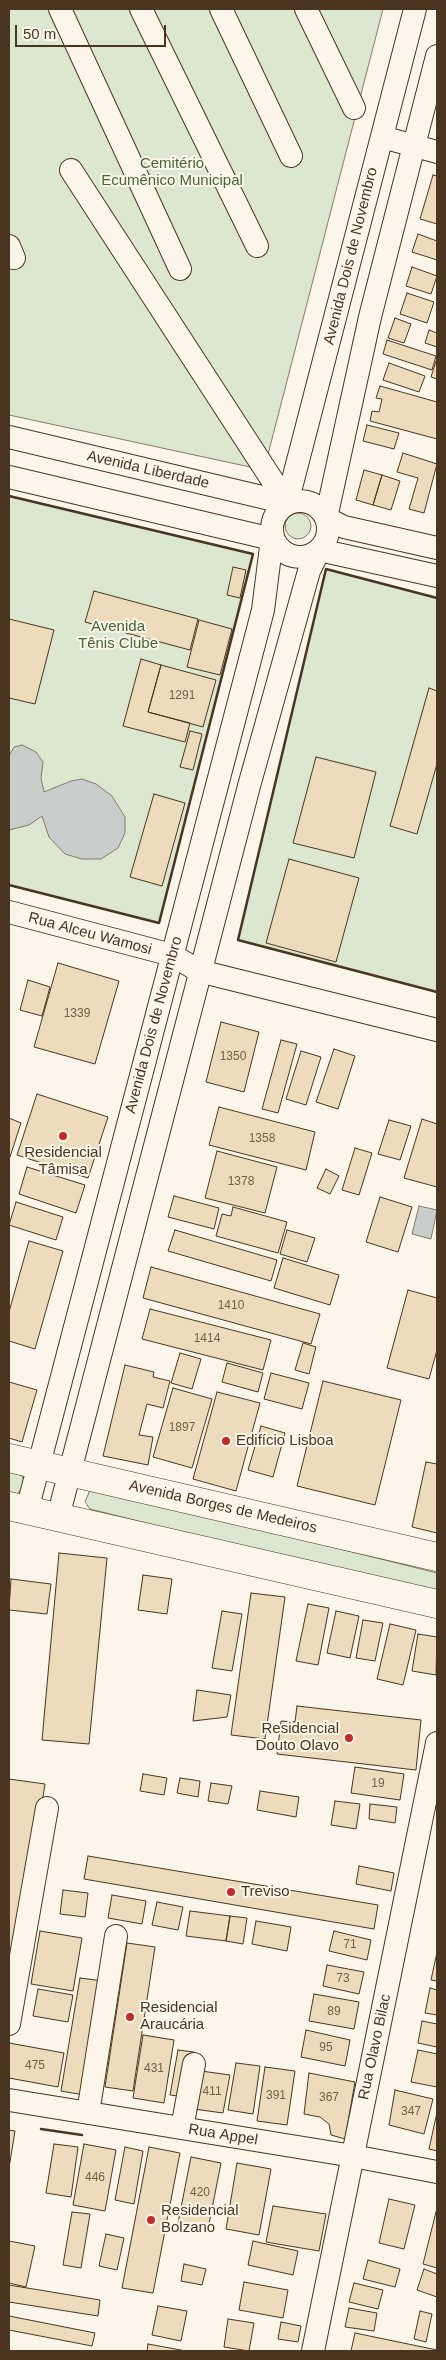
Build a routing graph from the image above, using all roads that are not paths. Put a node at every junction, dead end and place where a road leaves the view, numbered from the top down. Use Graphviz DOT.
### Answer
graph roads {
  1 [pos="60,9"];
  2 [pos="141,9"];
  3 [pos="221,9"];
  4 [pos="306,9"];
  5 [pos="415,9"];
  6 [pos="437,56"];
  7 [pos="354,108"];
  8 [pos="382,137"];
  9 [pos="414,146"];
  10 [pos="437,152"];
  11 [pos="291,156"];
  12 [pos="71,170"];
  13 [pos="257,246"];
  14 [pos="180,268"];
  15 [pos="9,437"];
  16 [pos="9,477"];
  17 [pos="287,503"];
  18 [pos="326,518"];
  19 [pos="272,539"];
  20 [pos="437,548"];
  21 [pos="319,550"];
  22 [pos="437,576"];
  23 [pos="9,912"];
  24 [pos="172,955"];
  25 [pos="199,971"];
  26 [pos="437,1030"];
  27 [pos="9,1458"];
  28 [pos="38,1465"];
  29 [pos="70,1472"];
  30 [pos="18,1508"];
  31 [pos="58,1517"];
  32 [pos="437,1557"];
  33 [pos="437,1604"];
  34 [pos="437,1744"];
  35 [pos="47,1808"];
  36 [pos="116,1936"];
  37 [pos="9,2024"];
  38 [pos="194,2064"];
  39 [pos="9,2100"];
  40 [pos="88,2113"];
  41 [pos="182,2128"];
  42 [pos="353,2156"];
  43 [pos="437,2172"];
  44 [pos="313,2351"];
  1 -- 14 [label="street"];
  2 -- 13 [label="street"];
  3 -- 11 [label="street"];
  4 -- 7 [label="street"];
  5 -- 8 [label="street, Avenida Dois de Novembro"];
  6 -- 9 [label="street"];
  8 -- 9 [label="street"];
  8 -- 17 [label="street, Avenida Dois de Novembro"];
  9 -- 10 [label="street"];
  9 -- 18 [label="street"];
  12 -- 17 [label="street"];
  15 -- 17 [label="street, Avenida Liberdade"];
  16 -- 19 [label="street"];
  17 -- 18 [label="street"];
  17 -- 19 [label="street"];
  18 -- 20 [label="street"];
  18 -- 21 [label="street"];
  19 -- 21 [label="street"];
  19 -- 24 [label="street, Avenida Dois de Novembro"];
  21 -- 22 [label="street"];
  21 -- 25 [label="street, Avenida Dois de Novembro"];
  23 -- 24 [label="street, Rua Alceu Wamosi"];
  24 -- 25 [label="street, Rua Alceu Wamosi"];
  24 -- 28 [label="street, Avenida Dois de Novembro"];
  25 -- 26 [label="street, Rua Alceu Wamosi"];
  25 -- 29 [label="street, Avenida Dois de Novembro"];
  27 -- 28 [label="main road, Avenida Borges de Medeiros"];
  28 -- 29 [label="main road, Avenida Borges de Medeiros"];
  28 -- 30 [label="street, Avenida Dois de Novembro"];
  29 -- 31 [label="street, Avenida Dois de Novembro"];
  29 -- 32 [label="main road, Avenida Borges de Medeiros"];
  30 -- 31 [label="main road"];
  31 -- 33 [label="main road"];
  34 -- 42 [label="street, Rua Olavo Bilac"];
  35 -- 37 [label="street"];
  36 -- 40 [label="street"];
  38 -- 41 [label="street"];
  39 -- 40 [label="street, Rua Appel"];
  40 -- 41 [label="street, Rua Appel"];
  41 -- 42 [label="street, Rua Appel"];
  42 -- 43 [label="street, Rua Appel"];
  42 -- 44 [label="street, Rua Olavo Bilac"];
}
